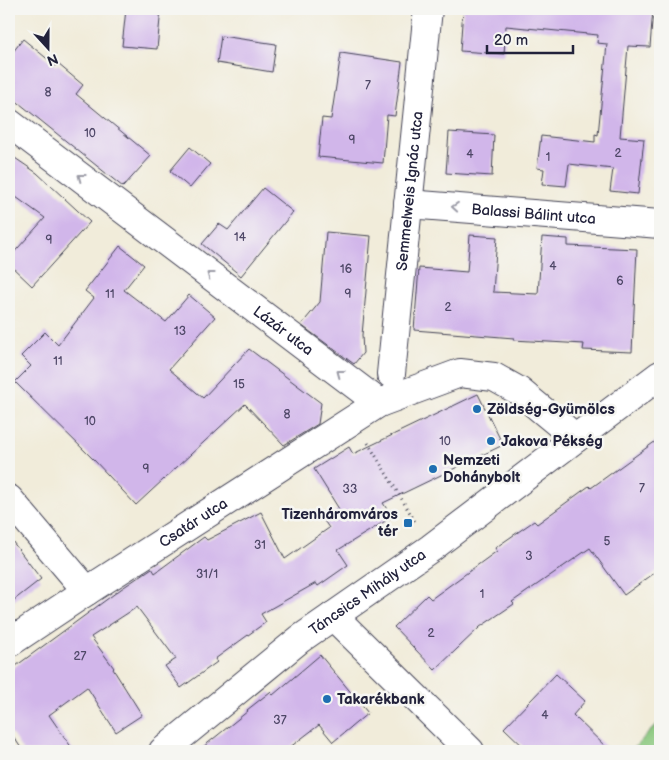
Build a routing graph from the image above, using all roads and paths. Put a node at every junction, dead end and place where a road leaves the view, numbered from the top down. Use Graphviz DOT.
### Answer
graph roads {
  1 [pos="428,9"];
  2 [pos="9,123"];
  3 [pos="408,204"];
  4 [pos="660,224"];
  5 [pos="391,374"];
  6 [pos="660,375"];
  7 [pos="379,403"];
  8 [pos="353,419"];
  9 [pos="576,438"];
  10 [pos="9,499"];
  11 [pos="431,548"];
  12 [pos="86,591"];
  13 [pos="333,616"];
  14 [pos="9,643"];
  15 [pos="164,751"];
  16 [pos="470,751"];
  1 -- 3 [label="street, Semmelweis Ignác utca"];
  7 -- 2 [label="street, Lázár utca, one-way"];
  4 -- 3 [label="street, Balassi Bálint utca, one-way"];
  3 -- 5 [label="street, Semmelweis Ignác utca"];
  6 -- 9 [label="street"];
  7 -- 8 [label="street, Csatár utca"];
  7 -- 9 [label="street"];
  8 -- 11 [label="path"];
  8 -- 12 [label="street, Csatár utca"];
  9 -- 11 [label="street, Táncsics Mihály utca"];
  10 -- 12 [label="street"];
  11 -- 13 [label="street, Táncsics Mihály utca"];
  12 -- 14 [label="street, Csatár utca"];
  13 -- 15 [label="street, Táncsics Mihály utca"];
  13 -- 16 [label="street"];
}
